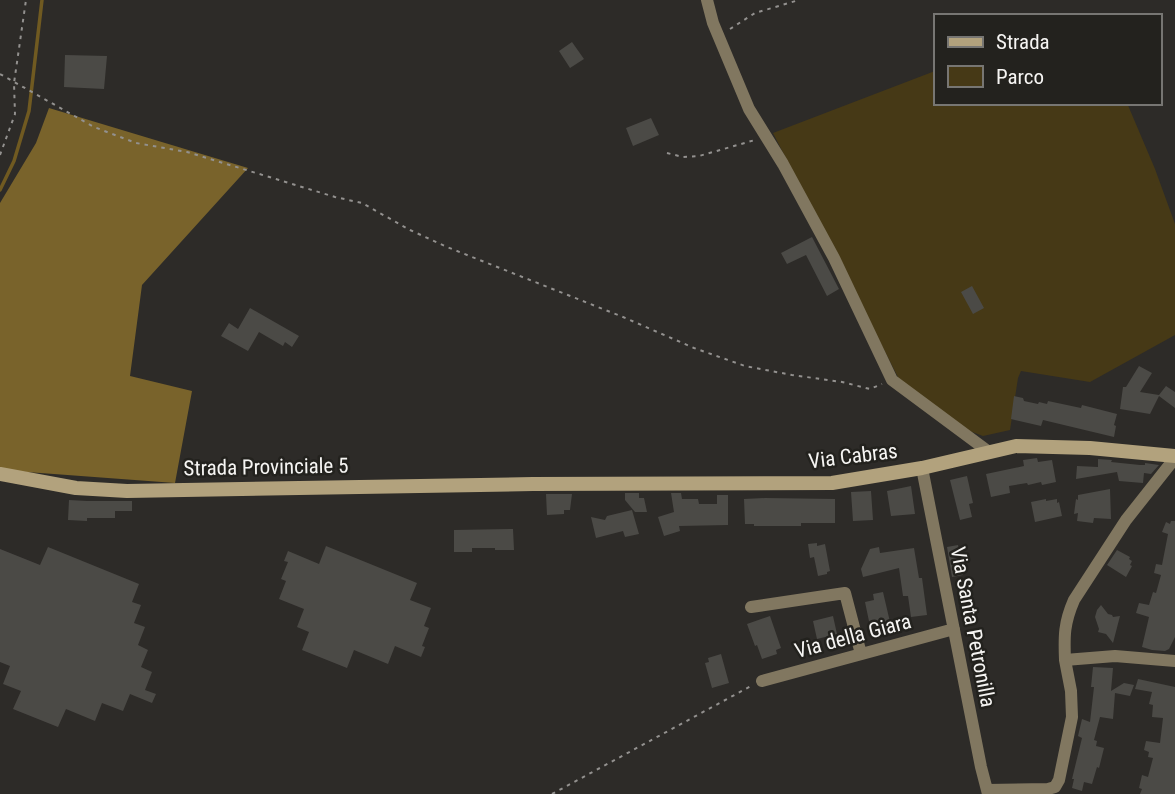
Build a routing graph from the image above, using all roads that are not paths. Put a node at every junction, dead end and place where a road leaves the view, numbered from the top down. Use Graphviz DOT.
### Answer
graph roads {
  1 [pos="707,0"];
  2 [pos="989,452"];
  3 [pos="1175,457"];
  4 [pos="922,468"];
  5 [pos="0,474"];
  6 [pos="533,484"];
  7 [pos="751,607"];
  8 [pos="954,629"];
  9 [pos="861,654"];
  10 [pos="1065,660"];
  11 [pos="1175,661"];
  12 [pos="762,681"];
  13 [pos="987,792"];
  1 -- 2 [label="street"];
  2 -- 3 [label="street, Via Cabras"];
  2 -- 4 [label="street, Via Cabras"];
  3 -- 10 [label="street"];
  4 -- 6 [label="street, Via Cabras"];
  4 -- 8 [label="street, Via Santa Petronilla"];
  5 -- 6 [label="street, Strada Provinciale 5"];
  7 -- 9 [label="street"];
  8 -- 9 [label="street, Via della Giara"];
  8 -- 13 [label="street, Via Santa Petronilla"];
  9 -- 12 [label="street, Via della Giara"];
  10 -- 11 [label="street"];
  10 -- 13 [label="street"];
}
